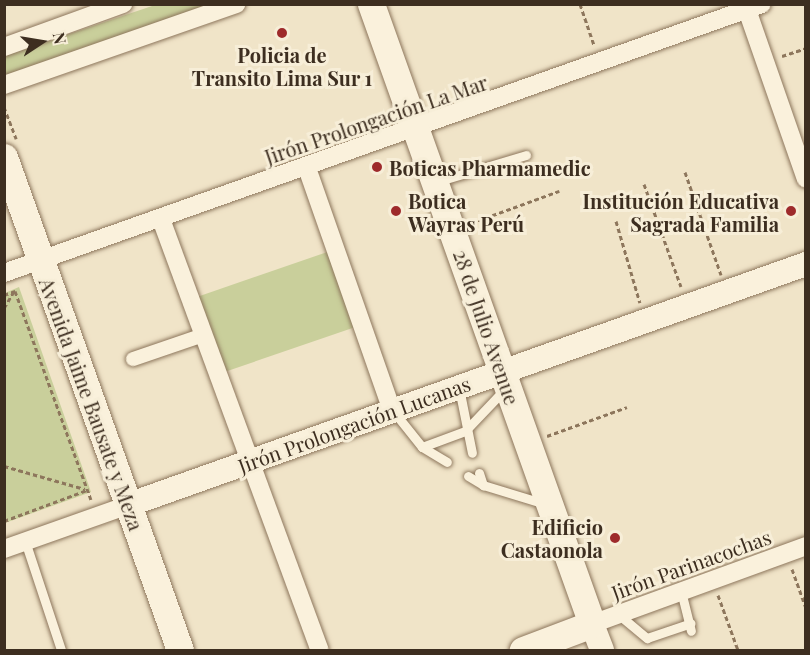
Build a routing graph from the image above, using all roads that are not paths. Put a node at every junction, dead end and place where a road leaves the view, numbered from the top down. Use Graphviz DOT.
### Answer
graph roads {
  1 [pos="123,4"];
  2 [pos="236,4"];
  3 [pos="370,4"];
  4 [pos="751,6"];
  5 [pos="4,47"];
  6 [pos="4,85"];
  7 [pos="416,129"];
  8 [pos="526,155"];
  9 [pos="4,157"];
  10 [pos="307,168"];
  11 [pos="806,178"];
  12 [pos="436,182"];
  13 [pos="161,219"];
  14 [pos="41,260"];
  15 [pos="806,264"];
  16 [pos="4,273"];
  17 [pos="203,334"];
  18 [pos="133,359"];
  19 [pos="505,379"];
  20 [pos="459,387"];
  21 [pos="393,411"];
  22 [pos="465,431"];
  23 [pos="422,447"];
  24 [pos="472,453"];
  25 [pos="250,461"];
  26 [pos="447,462"];
  27 [pos="479,473"];
  28 [pos="468,476"];
  29 [pos="483,485"];
  30 [pos="128,505"];
  31 [pos="550,506"];
  32 [pos="25,541"];
  33 [pos="806,546"];
  34 [pos="4,549"];
  35 [pos="681,591"];
  36 [pos="618,614"];
  37 [pos="592,624"];
  38 [pos="61,651"];
  39 [pos="180,651"];
  40 [pos="320,651"];
  41 [pos="523,651"];
  42 [pos="602,651"];
  1 -- 5 [label="street"];
  2 -- 6 [label="street"];
  3 -- 7 [label="main road, 28 de Julio Avenue"];
  4 -- 7 [label="street, Jirón Prolongación La Mar"];
  4 -- 11 [label="street"];
  7 -- 10 [label="street, Jirón Prolongación La Mar"];
  7 -- 12 [label="main road, 28 de Julio Avenue"];
  8 -- 12 [label="lane"];
  9 -- 14 [label="main road, Avenida Jaime Bausate y Meza"];
  10 -- 13 [label="street, Jirón Prolongación La Mar"];
  10 -- 21 [label="street"];
  12 -- 19 [label="main road, 28 de Julio Avenue"];
  13 -- 14 [label="street, Jirón Prolongación La Mar"];
  13 -- 17 [label="street"];
  14 -- 16 [label="street, Jirón Prolongación La Mar"];
  14 -- 30 [label="main road, Avenida Jaime Bausate y Meza"];
  15 -- 19 [label="street, Jirón Prolongación Lucanas"];
  17 -- 18 [label="street"];
  17 -- 25 [label="street"];
  19 -- 20 [label="street, Jirón Prolongación Lucanas"];
  19 -- 22 [label="lane"];
  19 -- 31 [label="main road, 28 de Julio Avenue"];
  20 -- 21 [label="street, Jirón Prolongación Lucanas"];
  20 -- 22 [label="lane"];
  21 -- 23 [label="lane"];
  21 -- 25 [label="street, Jirón Prolongación Lucanas"];
  22 -- 23 [label="lane"];
  22 -- 24 [label="lane"];
  23 -- 26 [label="lane"];
  25 -- 30 [label="street, Jirón Prolongación Lucanas"];
  25 -- 40 [label="street"];
  27 -- 29 [label="lane"];
  28 -- 29 [label="lane"];
  29 -- 31 [label="lane"];
  30 -- 32 [label="street, Jirón Prolongación Lucanas"];
  30 -- 39 [label="main road, Avenida Jaime Bausate y Meza"];
  31 -- 37 [label="main road, 28 de Julio Avenue"];
  32 -- 34 [label="street, Jirón Prolongación Lucanas"];
  32 -- 38 [label="lane"];
  33 -- 35 [label="street, Jirón Parinacochas"];
  35 -- 36 [label="street, Jirón Parinacochas"];
  35 -- 36 [label="lane"];
  36 -- 37 [label="street, Jirón Parinacochas"];
  37 -- 41 [label="main road"];
  37 -- 42 [label="street, 28 de Julio Avenue"];
}
